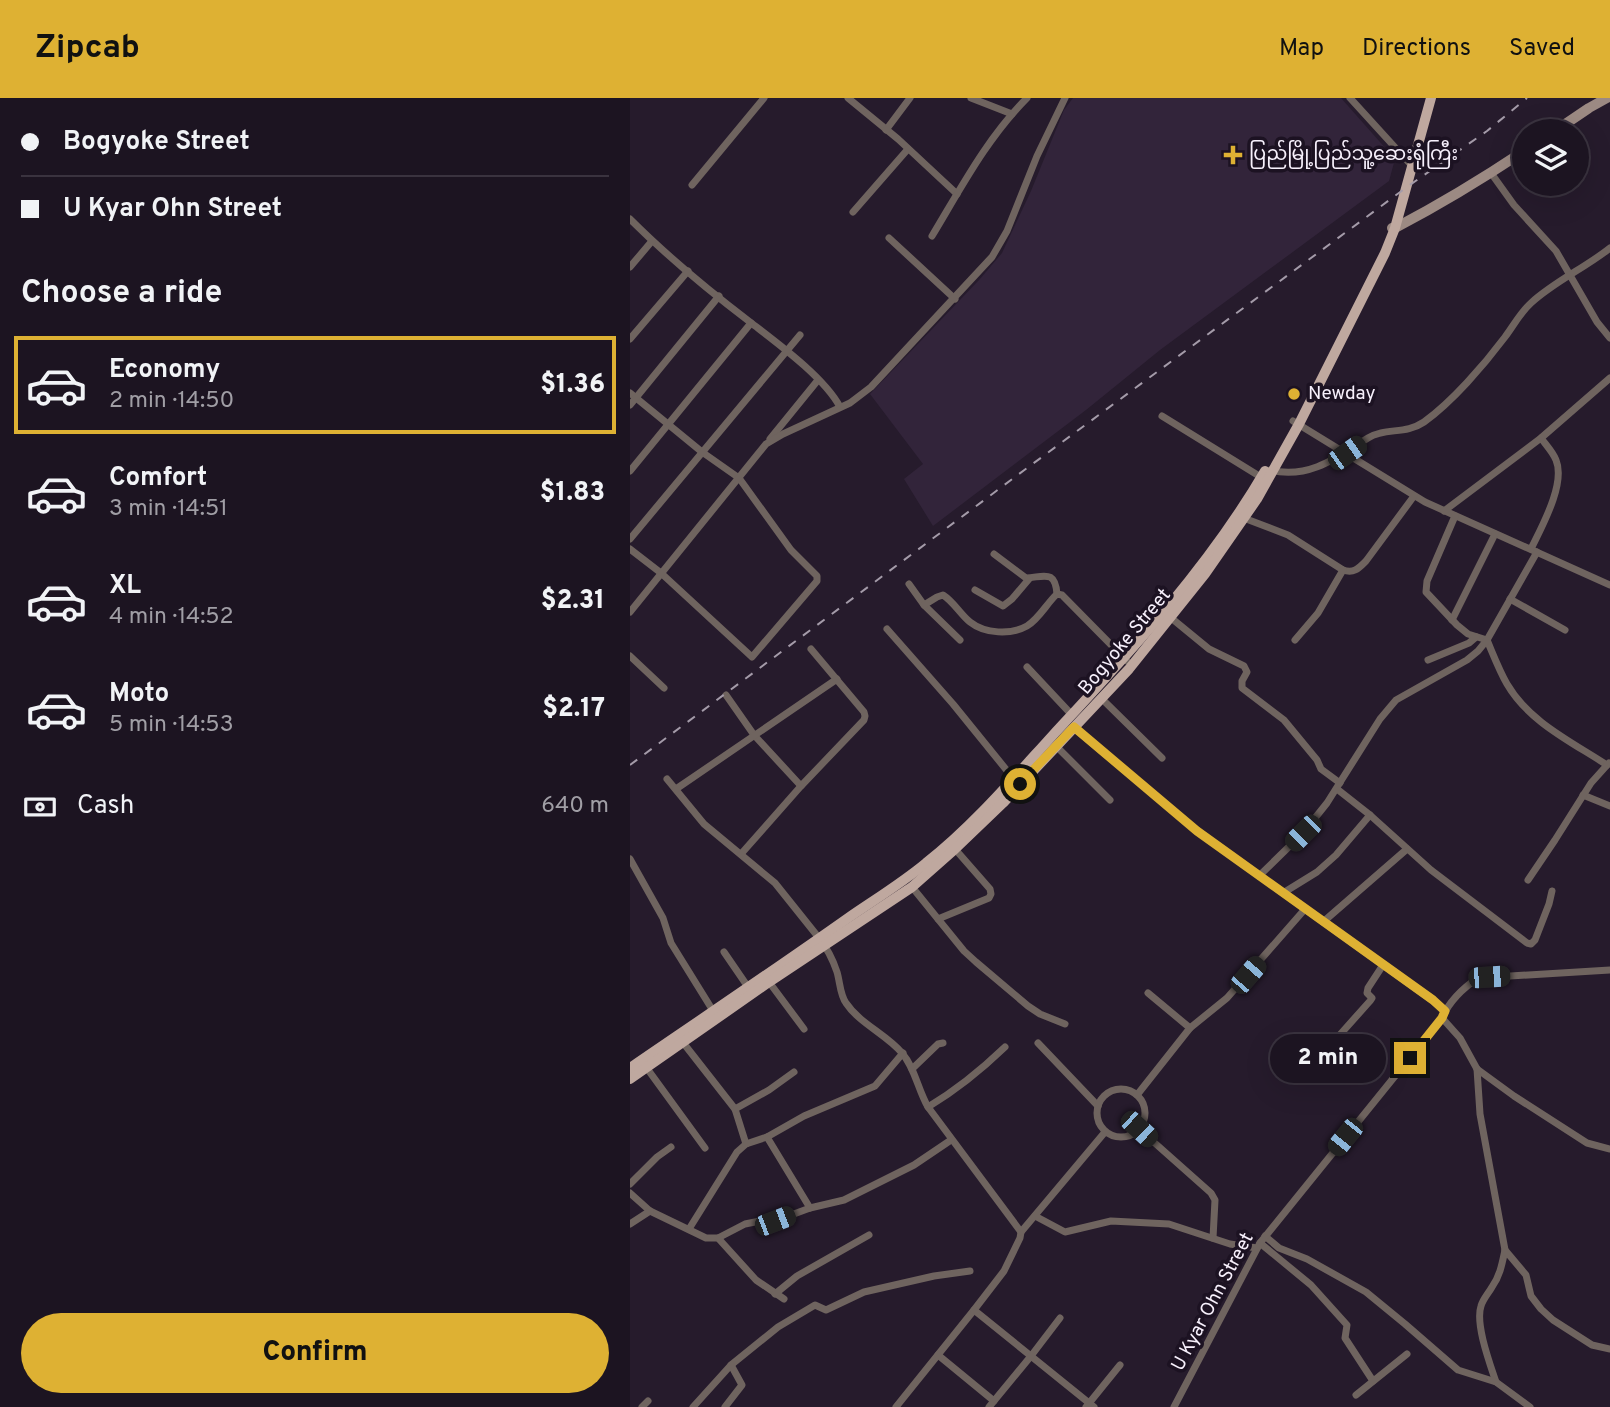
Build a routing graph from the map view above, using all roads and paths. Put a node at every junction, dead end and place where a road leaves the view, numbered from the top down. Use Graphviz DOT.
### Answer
graph roads {
  1 [pos="764,98"];
  2 [pos="848,98"];
  3 [pos="910,98"];
  4 [pos="971,98"];
  5 [pos="1027,98"];
  6 [pos="1065,98"];
  7 [pos="1350,98"];
  8 [pos="1431,98"];
  9 [pos="1607,98"];
  10 [pos="1012,114"];
  11 [pos="1573,119"];
  12 [pos="886,130"];
  13 [pos="908,149"];
  14 [pos="1512,159"];
  15 [pos="1412,166"];
  16 [pos="1491,173"];
  17 [pos="692,185"];
  18 [pos="957,194"];
  19 [pos="853,212"];
  20 [pos="630,219"];
  21 [pos="1395,225"];
  22 [pos="932,236"];
  23 [pos="889,238"];
  24 [pos="652,241"];
  25 [pos="1610,248"];
  26 [pos="630,267"];
  27 [pos="688,271"];
  28 [pos="1570,274"];
  29 [pos="719,296"];
  30 [pos="955,299"];
  31 [pos="751,323"];
  32 [pos="800,335"];
  33 [pos="1610,338"];
  34 [pos="630,339"];
  35 [pos="787,351"];
  36 [pos="1610,378"];
  37 [pos="818,380"];
  38 [pos="632,399"];
  39 [pos="840,407"];
  40 [pos="1163,416"];
  41 [pos="1296,422"];
  42 [pos="668,424"];
  43 [pos="1541,438"];
  44 [pos="766,444"];
  45 [pos="702,452"];
  46 [pos="1347,453"];
  47 [pos="630,471"];
  48 [pos="1267,474"];
  49 [pos="739,478"];
  50 [pos="1414,496"];
  51 [pos="1444,511"];
  52 [pos="1240,516"];
  53 [pos="1455,516"];
  54 [pos="1495,534"];
  55 [pos="630,540"];
  56 [pos="630,549"];
  57 [pos="1534,551"];
  58 [pos="994,554"];
  59 [pos="1343,570"];
  60 [pos="662,573"];
  61 [pos="1029,579"];
  62 [pos="909,584"];
  63 [pos="1610,584"];
  64 [pos="975,590"];
  65 [pos="1057,594"];
  66 [pos="1510,599"];
  67 [pos="924,605"];
  68 [pos="630,612"];
  69 [pos="1170,617"];
  70 [pos="1452,620"];
  71 [pos="887,629"];
  72 [pos="1565,630"];
  73 [pos="1476,637"];
  74 [pos="960,640"];
  75 [pos="1296,640"];
  76 [pos="1487,640"];
  77 [pos="811,649"];
  78 [pos="630,656"];
  79 [pos="1427,660"];
  80 [pos="1127,662"];
  81 [pos="1027,667"];
  82 [pos="837,679"];
  83 [pos="664,688"];
  84 [pos="726,695"];
  85 [pos="1101,698"];
  86 [pos="1072,715"];
  87 [pos="1074,727"];
  88 [pos="754,735"];
  89 [pos="1056,747"];
  90 [pos="1162,758"];
  91 [pos="1609,764"];
  92 [pos="667,779"];
  93 [pos="1013,779"];
  94 [pos="801,786"];
  95 [pos="1338,786"];
  96 [pos="676,789"];
  97 [pos="1583,795"];
  98 [pos="1110,800"];
  99 [pos="1610,806"];
  100 [pos="1370,815"];
  101 [pos="955,849"];
  102 [pos="1407,849"];
  103 [pos="741,854"];
  104 [pos="630,859"];
  105 [pos="1259,876"];
  106 [pos="1528,880"];
  107 [pos="912,887"];
  108 [pos="1552,891"];
  109 [pos="1283,892"];
  110 [pos="1305,909"];
  111 [pos="938,919"];
  112 [pos="1324,922"];
  113 [pos="822,942"];
  114 [pos="724,952"];
  115 [pos="1383,965"];
  116 [pos="1610,970"];
  117 [pos="769,982"];
  118 [pos="748,987"];
  119 [pos="1148,993"];
  120 [pos="715,1014"];
  121 [pos="1443,1014"];
  122 [pos="1065,1024"];
  123 [pos="1190,1028"];
  124 [pos="804,1029"];
  125 [pos="680,1038"];
  126 [pos="1337,1038"];
  127 [pos="943,1043"];
  128 [pos="1038,1043"];
  129 [pos="1005,1046"];
  130 [pos="903,1053"];
  131 [pos="646,1067"];
  132 [pos="630,1068"];
  133 [pos="912,1069"];
  134 [pos="1477,1069"];
  135 [pos="794,1072"];
  136 [pos="630,1079"];
  137 [pos="1136,1095"];
  138 [pos="1098,1106"];
  139 [pos="928,1107"];
  140 [pos="735,1109"];
  141 [pos="1139,1129"];
  142 [pos="1105,1132"];
  143 [pos="767,1137"];
  144 [pos="951,1140"];
  145 [pos="746,1144"];
  146 [pos="671,1147"];
  147 [pos="705,1148"];
  148 [pos="1610,1149"];
  149 [pos="630,1184"];
  150 [pos="630,1193"];
  151 [pos="810,1208"];
  152 [pos="650,1211"];
  153 [pos="1035,1216"];
  154 [pos="630,1224"];
  155 [pos="689,1229"];
  156 [pos="1021,1232"];
  157 [pos="869,1235"];
  158 [pos="718,1238"];
  159 [pos="1213,1238"];
  160 [pos="1260,1242"];
  161 [pos="1505,1250"];
  162 [pos="970,1271"];
  163 [pos="775,1294"];
  164 [pos="784,1299"];
  165 [pos="974,1310"];
  166 [pos="1060,1318"];
  167 [pos="1610,1349"];
  168 [pos="1407,1354"];
  169 [pos="938,1355"];
  170 [pos="1031,1356"];
  171 [pos="731,1365"];
  172 [pos="1120,1365"];
  173 [pos="1373,1381"];
  174 [pos="1496,1382"];
  175 [pos="1356,1395"];
  176 [pos="991,1404"];
  177 [pos="1090,1406"];
  178 [pos="693,1407"];
  179 [pos="725,1407"];
  180 [pos="896,1407"];
  181 [pos="1174,1407"];
  182 [pos="1530,1407"];
  1 -- 17 [label="street"];
  2 -- 12 [label="street"];
  3 -- 12 [label="street"];
  4 -- 10 [label="street"];
  5 -- 10 [label="street"];
  6 -- 30 [label="street"];
  7 -- 15 [label="street"];
  8 -- 15 [label="main road, Bogyoke Street"];
  9 -- 11 [label="street"];
  10 -- 18 [label="street"];
  12 -- 13 [label="street"];
  13 -- 18 [label="street"];
  13 -- 19 [label="street"];
  14 -- 16 [label="street"];
  15 -- 21 [label="main road, Bogyoke Street"];
  16 -- 21 [label="street"];
  16 -- 28 [label="street"];
  18 -- 22 [label="street"];
  20 -- 24 [label="street"];
  21 -- 41 [label="main road, Bogyoke Street"];
  23 -- 30 [label="street"];
  24 -- 26 [label="street"];
  24 -- 27 [label="street"];
  25 -- 28 [label="street"];
  27 -- 29 [label="street"];
  27 -- 34 [label="street"];
  28 -- 33 [label="street"];
  28 -- 46 [label="street"];
  29 -- 31 [label="street"];
  29 -- 38 [label="street"];
  30 -- 39 [label="street"];
  31 -- 35 [label="street"];
  31 -- 42 [label="street"];
  32 -- 35 [label="street"];
  35 -- 37 [label="street"];
  35 -- 45 [label="street"];
  36 -- 43 [label="street"];
  37 -- 39 [label="street"];
  37 -- 44 [label="street"];
  38 -- 42 [label="street"];
  39 -- 44 [label="street"];
  40 -- 48 [label="street"];
  41 -- 46 [label="street"];
  41 -- 48 [label="main road, Bogyoke Street"];
  42 -- 45 [label="street"];
  42 -- 47 [label="street"];
  43 -- 51 [label="street"];
  43 -- 57 [label="street"];
  44 -- 49 [label="street"];
  45 -- 49 [label="street"];
  45 -- 55 [label="street"];
  46 -- 48 [label="street"];
  46 -- 50 [label="street"];
  48 -- 52 [label="main road, Bogyoke Street"];
  49 -- 60 [label="street"];
  49 -- 60 [label="street"];
  50 -- 51 [label="street"];
  50 -- 59 [label="street"];
  51 -- 53 [label="street"];
  52 -- 59 [label="street"];
  52 -- 69 [label="main road, Bogyoke Street"];
  52 -- 80 [label="main road, Bogyoke Street"];
  53 -- 54 [label="street"];
  53 -- 70 [label="street"];
  54 -- 57 [label="street"];
  54 -- 70 [label="street"];
  56 -- 60 [label="street"];
  57 -- 63 [label="street"];
  57 -- 66 [label="street"];
  58 -- 61 [label="street"];
  59 -- 75 [label="street"];
  60 -- 68 [label="street"];
  61 -- 64 [label="street"];
  61 -- 65 [label="street"];
  62 -- 67 [label="street"];
  65 -- 67 [label="street"];
  65 -- 80 [label="street"];
  66 -- 72 [label="street"];
  66 -- 76 [label="street"];
  67 -- 74 [label="street"];
  69 -- 80 [label="main road, Bogyoke Street"];
  69 -- 95 [label="street"];
  70 -- 73 [label="street"];
  71 -- 93 [label="street"];
  73 -- 76 [label="street"];
  73 -- 79 [label="street"];
  76 -- 91 [label="street"];
  76 -- 95 [label="street"];
  77 -- 82 [label="street"];
  78 -- 83 [label="street"];
  80 -- 85 [label="main road, Bogyoke Street"];
  80 -- 86 [label="main road, Bogyoke Street"];
  81 -- 86 [label="street"];
  82 -- 88 [label="street"];
  82 -- 94 [label="street"];
  84 -- 88 [label="street"];
  85 -- 87 [label="main road, Bogyoke Street"];
  85 -- 90 [label="street"];
  86 -- 93 [label="main road, Bogyoke Street"];
  87 -- 89 [label="main road, Bogyoke Street"];
  87 -- 105 [label="street"];
  88 -- 94 [label="street"];
  88 -- 96 [label="street"];
  89 -- 98 [label="street"];
  89 -- 101 [label="main road, Bogyoke Street"];
  91 -- 97 [label="street"];
  92 -- 96 [label="street"];
  93 -- 113 [label="main road, Bogyoke Street"];
  94 -- 103 [label="street"];
  95 -- 100 [label="street"];
  95 -- 105 [label="street"];
  96 -- 103 [label="street"];
  97 -- 99 [label="street"];
  97 -- 106 [label="street"];
  100 -- 102 [label="street"];
  100 -- 109 [label="street"];
  101 -- 107 [label="main road, Bogyoke Street"];
  101 -- 111 [label="street"];
  102 -- 108 [label="street"];
  102 -- 112 [label="street"];
  103 -- 113 [label="street"];
  104 -- 120 [label="street"];
  105 -- 109 [label="street"];
  107 -- 111 [label="street"];
  107 -- 113 [label="main road, Bogyoke Street"];
  109 -- 110 [label="street"];
  110 -- 112 [label="street"];
  110 -- 123 [label="street"];
  111 -- 122 [label="street"];
  112 -- 115 [label="street"];
  113 -- 117 [label="main road, Bogyoke Street"];
  113 -- 118 [label="main road, Bogyoke Street"];
  113 -- 130 [label="street"];
  114 -- 118 [label="street"];
  115 -- 121 [label="street"];
  115 -- 126 [label="street"];
  116 -- 121 [label="street, U Kyar Ohn Street"];
  117 -- 120 [label="main road, Bogyoke Street"];
  117 -- 124 [label="street"];
  118 -- 120 [label="main road, Bogyoke Street"];
  119 -- 123 [label="street"];
  120 -- 125 [label="main road, Bogyoke Street"];
  121 -- 134 [label="street"];
  121 -- 160 [label="street, U Kyar Ohn Street"];
  123 -- 137 [label="street"];
  125 -- 131 [label="main road, Bogyoke Street"];
  125 -- 132 [label="main road, Bogyoke Street"];
  125 -- 140 [label="street"];
  127 -- 133 [label="street"];
  128 -- 138 [label="street"];
  129 -- 139 [label="street"];
  130 -- 133 [label="street"];
  130 -- 143 [label="street"];
  131 -- 136 [label="main road, Bogyoke Street"];
  131 -- 147 [label="street"];
  133 -- 139 [label="street"];
  134 -- 148 [label="street"];
  134 -- 161 [label="street"];
  135 -- 140 [label="street"];
  137 -- 138 [label="street"];
  137 -- 141 [label="street"];
  138 -- 142 [label="street"];
  139 -- 144 [label="street"];
  140 -- 145 [label="street"];
  141 -- 142 [label="street"];
  141 -- 159 [label="street"];
  142 -- 153 [label="street"];
  143 -- 145 [label="street"];
  143 -- 151 [label="street"];
  144 -- 151 [label="street"];
  144 -- 156 [label="street"];
  145 -- 155 [label="street"];
  146 -- 149 [label="street"];
  150 -- 152 [label="street"];
  151 -- 158 [label="street"];
  152 -- 154 [label="street"];
  152 -- 155 [label="street"];
  153 -- 156 [label="street"];
  153 -- 159 [label="street"];
  155 -- 158 [label="street"];
  156 -- 165 [label="street"];
  157 -- 163 [label="street"];
  158 -- 163 [label="street"];
  159 -- 160 [label="street"];
  160 -- 173 [label="street"];
  160 -- 174 [label="street"];
  160 -- 181 [label="street, U Kyar Ohn Street"];
  161 -- 167 [label="street"];
  161 -- 174 [label="street"];
  162 -- 171 [label="street"];
  163 -- 164 [label="street"];
  165 -- 169 [label="street"];
  165 -- 170 [label="street"];
  166 -- 170 [label="street"];
  168 -- 173 [label="street"];
  169 -- 176 [label="street"];
  169 -- 180 [label="street"];
  170 -- 176 [label="street"];
  170 -- 177 [label="street"];
  171 -- 178 [label="street"];
  171 -- 179 [label="street"];
  172 -- 177 [label="street"];
  173 -- 175 [label="street"];
  174 -- 182 [label="street"];
}
